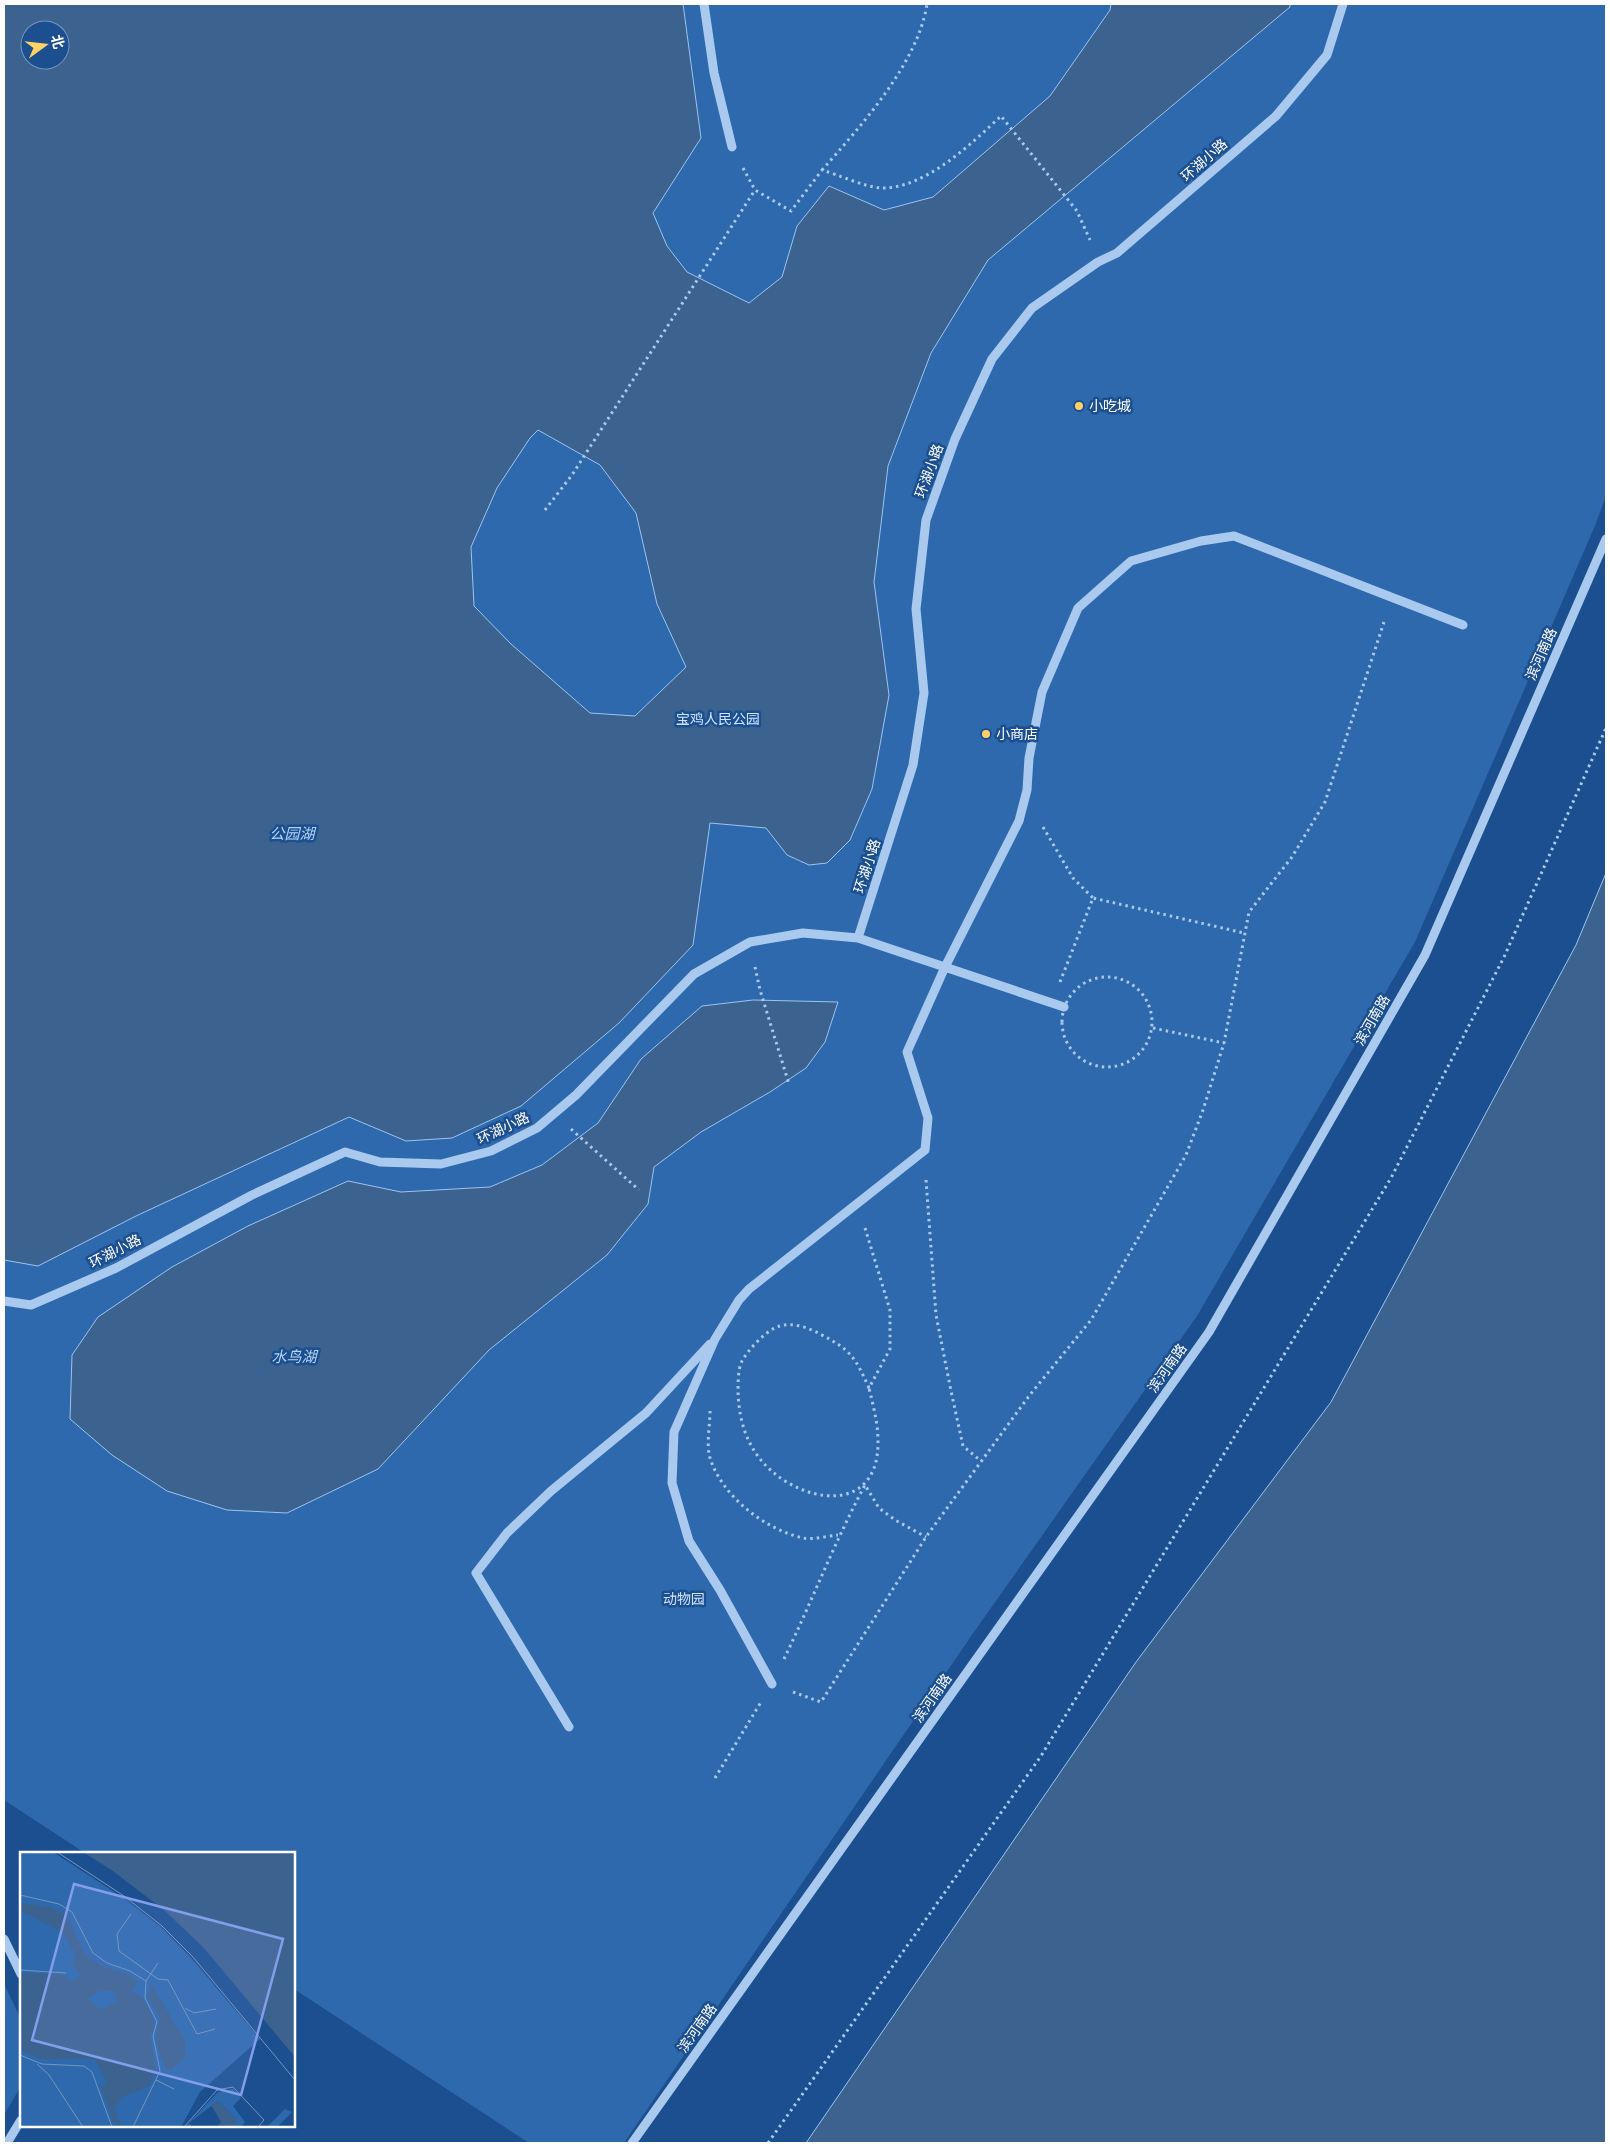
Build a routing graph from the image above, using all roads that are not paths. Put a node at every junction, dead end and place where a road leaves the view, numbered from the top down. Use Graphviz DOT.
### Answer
graph roads {
  1 [pos="704,4"];
  2 [pos="1343,4"];
  3 [pos="732,147"];
  4 [pos="1606,539"];
  5 [pos="1463,625"];
  6 [pos="858,938"];
  7 [pos="945,967"];
  8 [pos="1064,1007"];
  9 [pos="4,1301"];
  10 [pos="715,1339"];
  11 [pos="772,1684"];
  12 [pos="569,1727"];
  13 [pos="4,1939"];
  14 [pos="20,1972"];
  15 [pos="20,2122"];
  16 [pos="7,2143"];
  17 [pos="632,2143"];
  1 -- 3 [label="street"];
  2 -- 6 [label="street, 环湖小路"];
  4 -- 17 [label="street, 滨河南路"];
  5 -- 7 [label="street"];
  6 -- 7 [label="street"];
  6 -- 9 [label="street, 环湖小路"];
  7 -- 8 [label="street"];
  7 -- 10 [label="street"];
  10 -- 11 [label="street"];
  10 -- 12 [label="street"];
  13 -- 14 [label="street"];
  15 -- 16 [label="street"];
}
